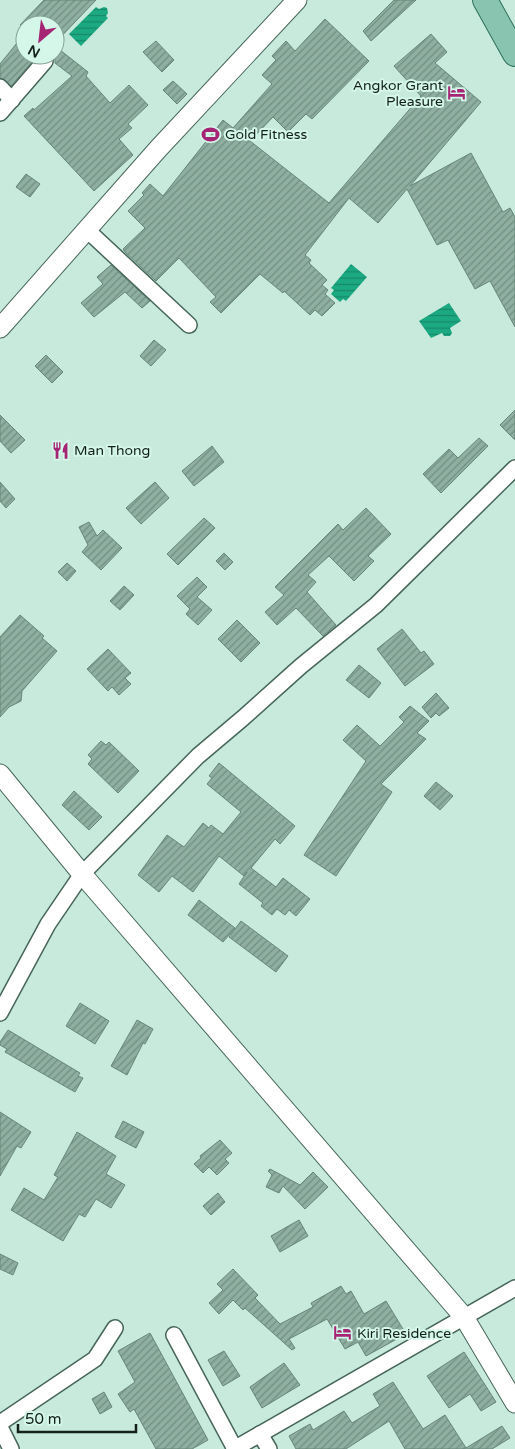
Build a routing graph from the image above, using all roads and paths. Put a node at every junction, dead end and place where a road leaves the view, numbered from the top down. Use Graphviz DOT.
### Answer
graph roads {
  1 [pos="297,0"];
  2 [pos="485,0"];
  3 [pos="515,54"];
  4 [pos="42,65"];
  5 [pos="0,87"];
  6 [pos="12,100"];
  7 [pos="0,113"];
  8 [pos="87,230"];
  9 [pos="189,325"];
  10 [pos="0,328"];
  11 [pos="515,468"];
  12 [pos="0,774"];
  13 [pos="82,874"];
  14 [pos="0,1013"];
  15 [pos="515,1288"];
  16 [pos="464,1317"];
  17 [pos="115,1328"];
  18 [pos="174,1335"];
  19 [pos="515,1403"];
  20 [pos="0,1424"];
  21 [pos="0,1427"];
  22 [pos="260,1434"];
  23 [pos="11,1449"];
  24 [pos="235,1449"];
  25 [pos="269,1449"];
  1 -- 8 [label="street"];
  2 -- 3 [label="main road"];
  4 -- 6 [label="street"];
  5 -- 6 [label="street"];
  6 -- 7 [label="street"];
  8 -- 9 [label="street"];
  8 -- 10 [label="street"];
  11 -- 13 [label="street"];
  12 -- 13 [label="street"];
  13 -- 14 [label="street"];
  13 -- 16 [label="street"];
  15 -- 16 [label="street"];
  16 -- 19 [label="street"];
  16 -- 22 [label="street"];
  17 -- 20 [label="street"];
  18 -- 24 [label="street"];
  21 -- 23 [label="street"];
  22 -- 24 [label="street"];
  22 -- 25 [label="street"];
}
